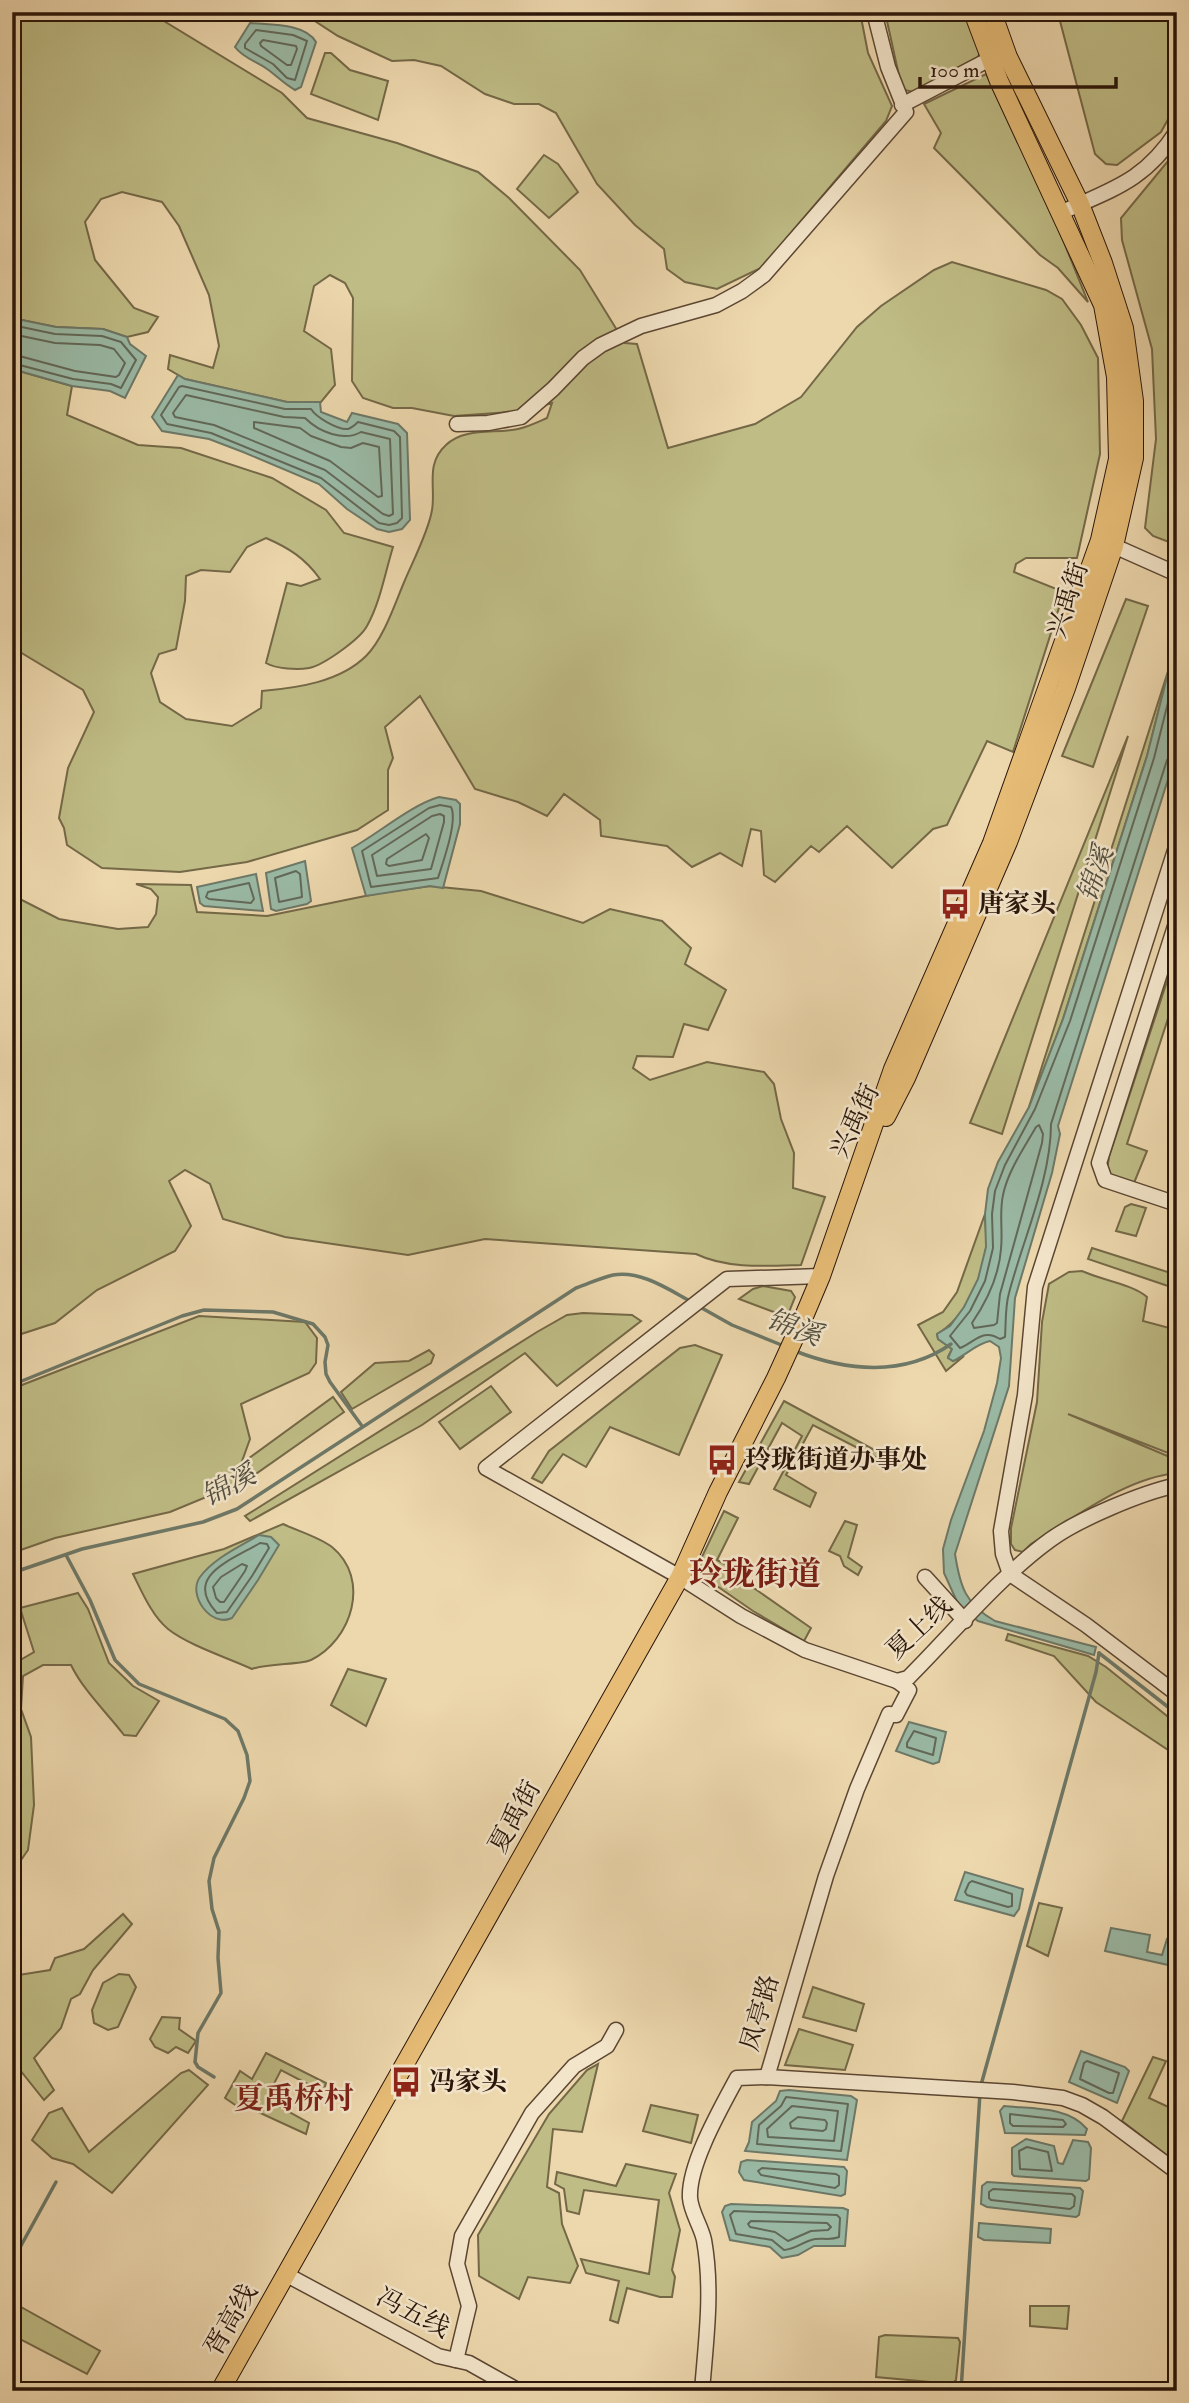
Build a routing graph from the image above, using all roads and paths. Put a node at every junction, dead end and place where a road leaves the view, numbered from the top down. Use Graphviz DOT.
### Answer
graph roads {
  1 [pos="874,12"];
  2 [pos="973,12"];
  3 [pos="992,12"];
  4 [pos="990,59"];
  5 [pos="904,108"];
  6 [pos="1177,131"];
  7 [pos="1080,204"];
  8 [pos="1060,213"];
  9 [pos="457,424"];
  10 [pos="1107,543"];
  11 [pos="1177,574"];
  12 [pos="1177,844"];
  13 [pos="1177,920"];
  14 [pos="1177,1204"];
  15 [pos="821,1276"];
  16 [pos="1177,1485"];
  17 [pos="1010,1574"];
  18 [pos="680,1577"];
  19 [pos="925,1577"];
  20 [pos="965,1620"];
  21 [pos="897,1681"];
  22 [pos="1177,1695"];
  23 [pos="616,2030"];
  24 [pos="767,2077"];
  25 [pos="1177,2172"];
  26 [pos="287,2275"];
  27 [pos="456,2360"];
  28 [pos="220,2391"];
  29 [pos="519,2391"];
  30 [pos="702,2391"];
  1 -- 5 [label="street"];
  2 -- 4 [label="main road, 兴禹街"];
  3 -- 7 [label="main road, 兴禹街"];
  4 -- 5 [label="street"];
  4 -- 8 [label="main road, 兴禹街"];
  5 -- 9 [label="street"];
  6 -- 7 [label="street"];
  7 -- 8 [label="street"];
  7 -- 10 [label="main road, 兴禹街"];
  8 -- 10 [label="main road, 兴禹街"];
  10 -- 11 [label="street"];
  10 -- 15 [label="main road, 兴禹街"];
  12 -- 17 [label="street"];
  13 -- 14 [label="street"];
  15 -- 18 [label="main road, 夏禹街"];
  15 -- 18 [label="street, 夏上线"];
  16 -- 17 [label="street, 夏上线"];
  17 -- 20 [label="street, 夏上线"];
  17 -- 22 [label="street"];
  18 -- 21 [label="street, 夏上线"];
  18 -- 26 [label="main road, 夏禹街"];
  19 -- 20 [label="street"];
  20 -- 21 [label="street, 夏上线"];
  21 -- 24 [label="street, 凤亭路"];
  23 -- 27 [label="street"];
  24 -- 25 [label="street"];
  24 -- 30 [label="street, 凤亭路"];
  26 -- 27 [label="street, 冯五线"];
  26 -- 28 [label="main road, 胥高线"];
  27 -- 29 [label="street, 冯五线"];
}
